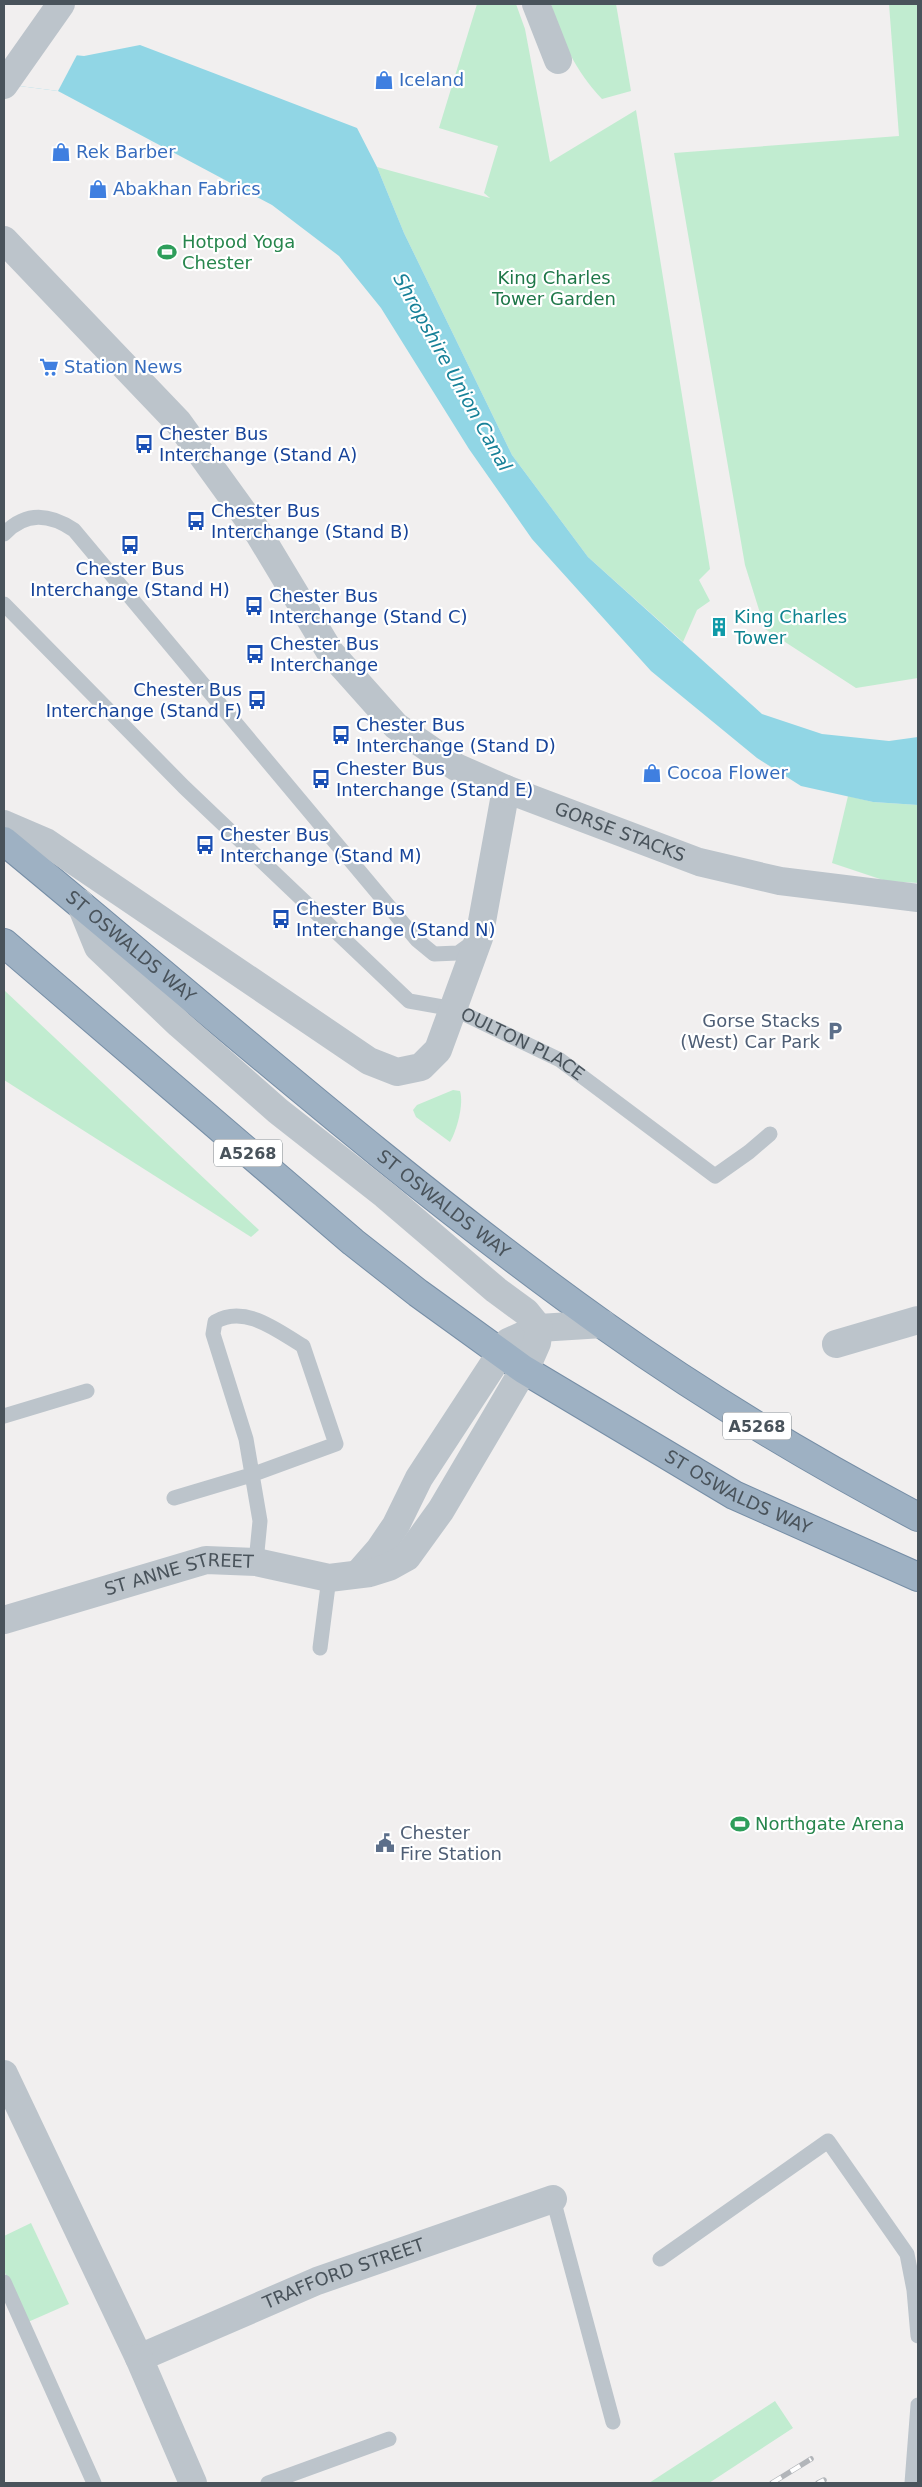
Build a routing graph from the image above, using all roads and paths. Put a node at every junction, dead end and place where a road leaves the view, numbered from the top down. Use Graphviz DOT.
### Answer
graph roads {
  1 [pos="61,4"];
  2 [pos="536,4"];
  3 [pos="558,60"];
  4 [pos="4,85"];
  5 [pos="4,240"];
  6 [pos="4,534"];
  7 [pos="4,604"];
  8 [pos="506,789"];
  9 [pos="4,824"];
  10 [pos="4,840"];
  11 [pos="918,898"];
  12 [pos="80,903"];
  13 [pos="479,938"];
  14 [pos="4,944"];
  15 [pos="454,1009"];
  16 [pos="770,1134"];
  17 [pos="918,1320"];
  18 [pos="603,1324"];
  19 [pos="539,1328"];
  20 [pos="836,1344"];
  21 [pos="500,1352"];
  22 [pos="523,1369"];
  23 [pos="88,1391"];
  24 [pos="4,1416"];
  25 [pos="251,1475"];
  26 [pos="174,1498"];
  27 [pos="918,1517"];
  28 [pos="256,1562"];
  29 [pos="358,1574"];
  30 [pos="918,1576"];
  31 [pos="329,1578"];
  32 [pos="4,1620"];
  33 [pos="320,1648"];
  34 [pos="4,2074"];
  35 [pos="553,2199"];
  36 [pos="660,2259"];
  37 [pos="4,2282"];
  38 [pos="918,2336"];
  39 [pos="139,2358"];
  40 [pos="918,2405"];
  41 [pos="613,2422"];
  42 [pos="389,2439"];
  43 [pos="94,2483"];
  44 [pos="193,2483"];
  45 [pos="268,2483"];
  46 [pos="912,2483"];
  1 -- 4 [label="street"];
  2 -- 3 [label="street"];
  5 -- 8 [label="street, GORSE STACKS"];
  6 -- 13 [label="lane"];
  7 -- 15 [label="lane"];
  8 -- 11 [label="street, GORSE STACKS"];
  8 -- 13 [label="street, OULTON PLACE"];
  9 -- 15 [label="street"];
  10 -- 12 [label="highway, ST OSWALDS WAY / A5268"];
  12 -- 18 [label="highway, ST OSWALDS WAY / A5268"];
  12 -- 19 [label="street"];
  13 -- 15 [label="street, OULTON PLACE"];
  14 -- 21 [label="highway, ST OSWALDS WAY / A5268"];
  15 -- 16 [label="lane, OULTON PLACE"];
  17 -- 20 [label="street"];
  18 -- 19 [label="street"];
  18 -- 27 [label="highway, ST OSWALDS WAY / A5268"];
  19 -- 21 [label="street"];
  19 -- 22 [label="street, ST ANNE STREET"];
  21 -- 22 [label="highway, ST OSWALDS WAY / A5268"];
  21 -- 29 [label="street"];
  22 -- 29 [label="street, ST ANNE STREET"];
  22 -- 30 [label="highway, ST OSWALDS WAY / A5268"];
  23 -- 24 [label="lane"];
  25 -- 25 [label="lane"];
  25 -- 26 [label="lane"];
  25 -- 28 [label="lane"];
  28 -- 31 [label="street, ST ANNE STREET"];
  28 -- 32 [label="street, ST ANNE STREET"];
  29 -- 31 [label="street, ST ANNE STREET"];
  31 -- 33 [label="lane"];
  34 -- 39 [label="street"];
  35 -- 39 [label="street, TRAFFORD STREET"];
  35 -- 41 [label="lane"];
  36 -- 38 [label="lane"];
  37 -- 43 [label="lane"];
  39 -- 44 [label="street"];
  40 -- 46 [label="lane"];
  42 -- 45 [label="lane"];
}
